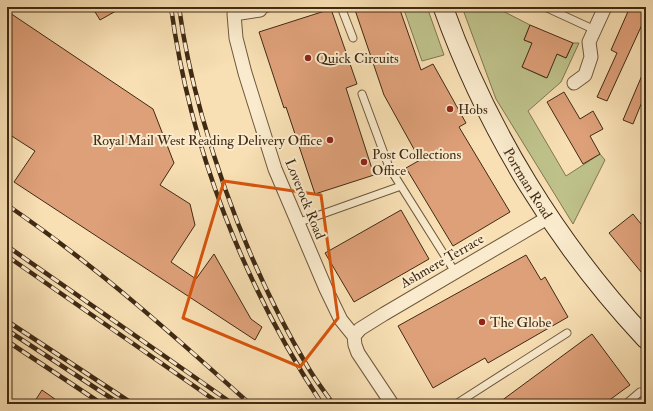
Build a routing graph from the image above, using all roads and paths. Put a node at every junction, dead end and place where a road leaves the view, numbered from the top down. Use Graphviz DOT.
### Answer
graph roads {
  1 [pos="342,7"];
  2 [pos="443,7"];
  3 [pos="545,7"];
  4 [pos="605,7"];
  5 [pos="266,8"];
  6 [pos="234,11"];
  7 [pos="595,30"];
  8 [pos="353,38"];
  9 [pos="574,83"];
  10 [pos="362,94"];
  11 [pos="401,186"];
  12 [pos="549,217"];
  13 [pos="297,223"];
  14 [pos="455,272"];
  15 [pos="567,332"];
  16 [pos="354,336"];
  17 [pos="646,339"];
  18 [pos="640,392"];
  19 [pos="392,404"];
  20 [pos="456,404"];
  21 [pos="626,404"];
  1 -- 8 [label="lane"];
  2 -- 12 [label="street, Portman Road"];
  3 -- 7 [label="lane"];
  4 -- 7 [label="street"];
  5 -- 6 [label="street, Loverock Road"];
  6 -- 13 [label="street, Loverock Road"];
  7 -- 9 [label="street"];
  10 -- 11 [label="lane"];
  11 -- 13 [label="lane"];
  11 -- 14 [label="lane"];
  12 -- 14 [label="street, Ashmere Terrace"];
  12 -- 17 [label="street, Portman Road"];
  13 -- 16 [label="street, Loverock Road"];
  14 -- 16 [label="street, Ashmere Terrace"];
  15 -- 20 [label="lane"];
  16 -- 19 [label="street, Loverock Road"];
  18 -- 21 [label="lane"];
}
